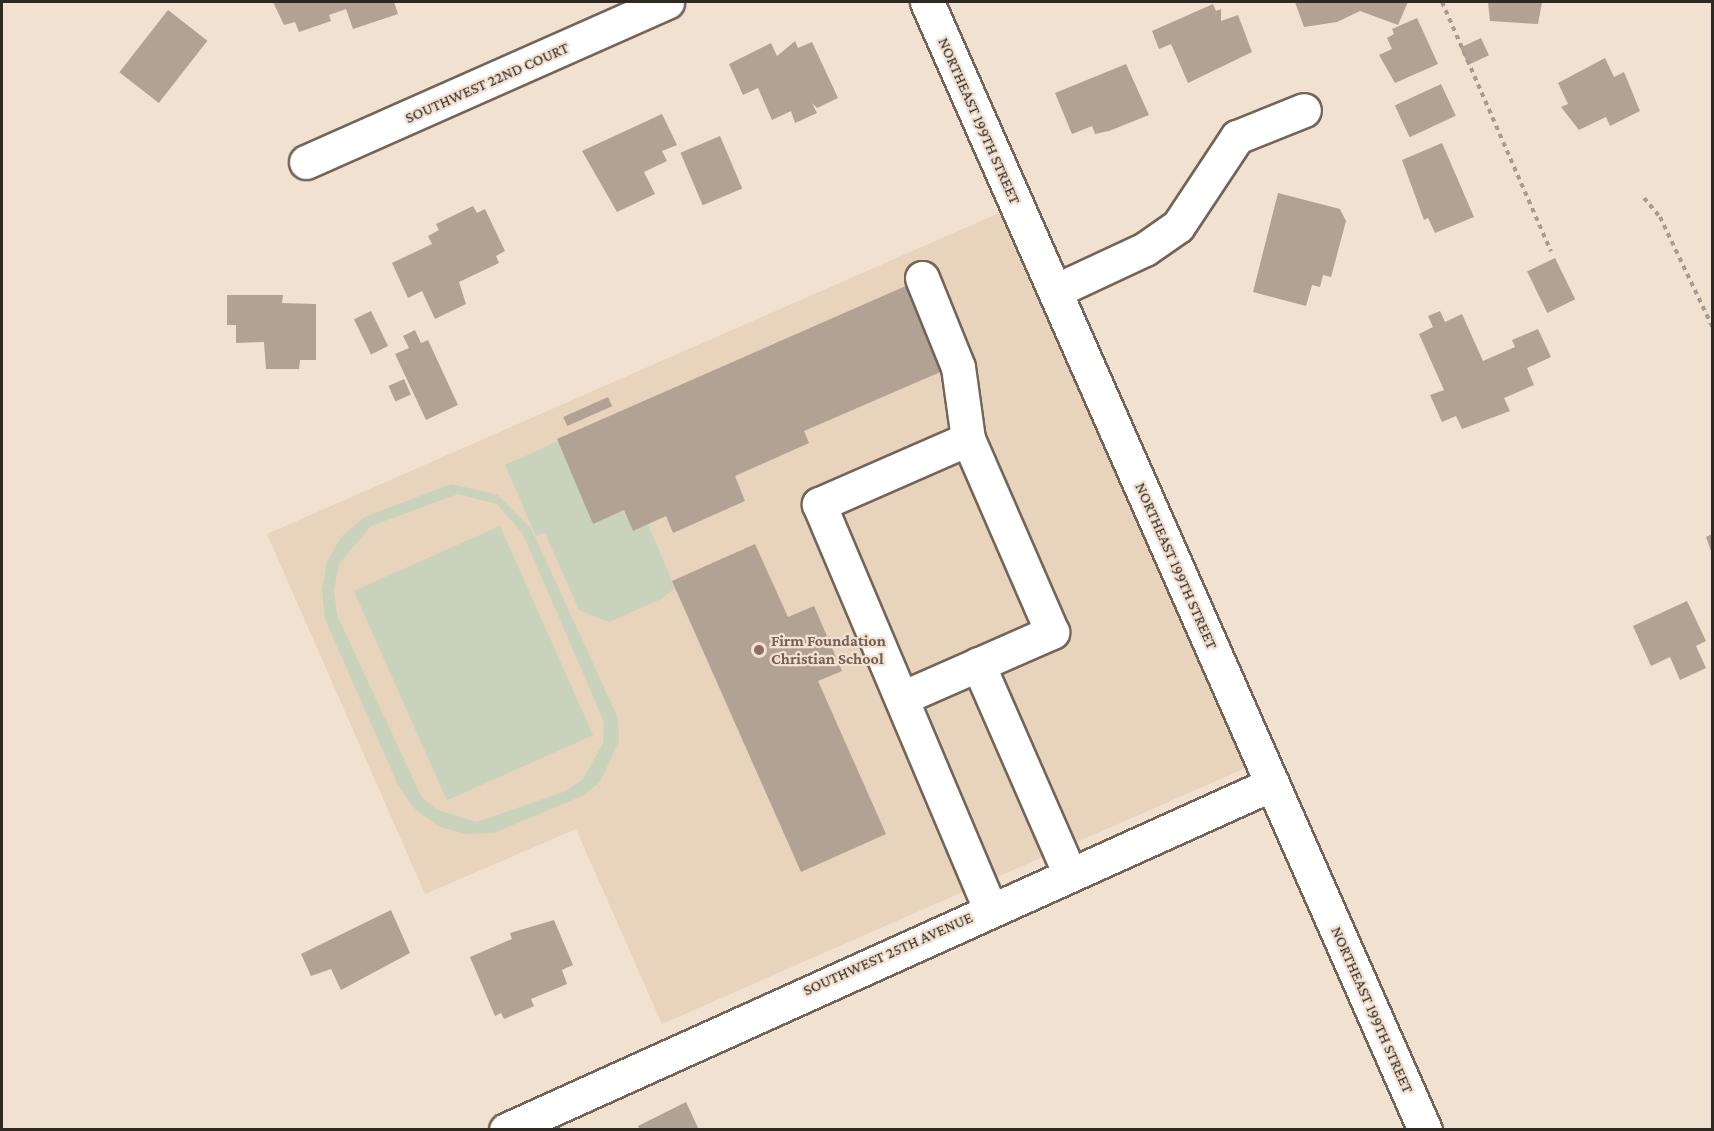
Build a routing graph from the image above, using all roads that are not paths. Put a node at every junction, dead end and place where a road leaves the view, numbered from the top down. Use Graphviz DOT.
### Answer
graph roads {
  1 [pos="667,2"];
  2 [pos="927,2"];
  3 [pos="1304,110"];
  4 [pos="306,162"];
  5 [pos="922,278"];
  6 [pos="1055,291"];
  7 [pos="968,439"];
  8 [pos="978,664"];
  9 [pos="904,697"];
  10 [pos="1272,784"];
  11 [pos="1069,872"];
  12 [pos="990,908"];
  13 [pos="506,1130"];
  14 [pos="1425,1130"];
  1 -- 4 [label="street, SOUTHWEST 22ND COURT"];
  2 -- 6 [label="street, NORTHEAST 199TH STREET"];
  3 -- 6 [label="street"];
  5 -- 7 [label="street"];
  6 -- 10 [label="street, NORTHEAST 199TH STREET"];
  7 -- 8 [label="street"];
  7 -- 9 [label="street"];
  8 -- 9 [label="street"];
  8 -- 11 [label="street"];
  9 -- 12 [label="street"];
  10 -- 11 [label="street, SOUTHWEST 25TH AVENUE"];
  10 -- 14 [label="street, NORTHEAST 199TH STREET"];
  11 -- 12 [label="street, SOUTHWEST 25TH AVENUE"];
  12 -- 13 [label="street, SOUTHWEST 25TH AVENUE"];
}
